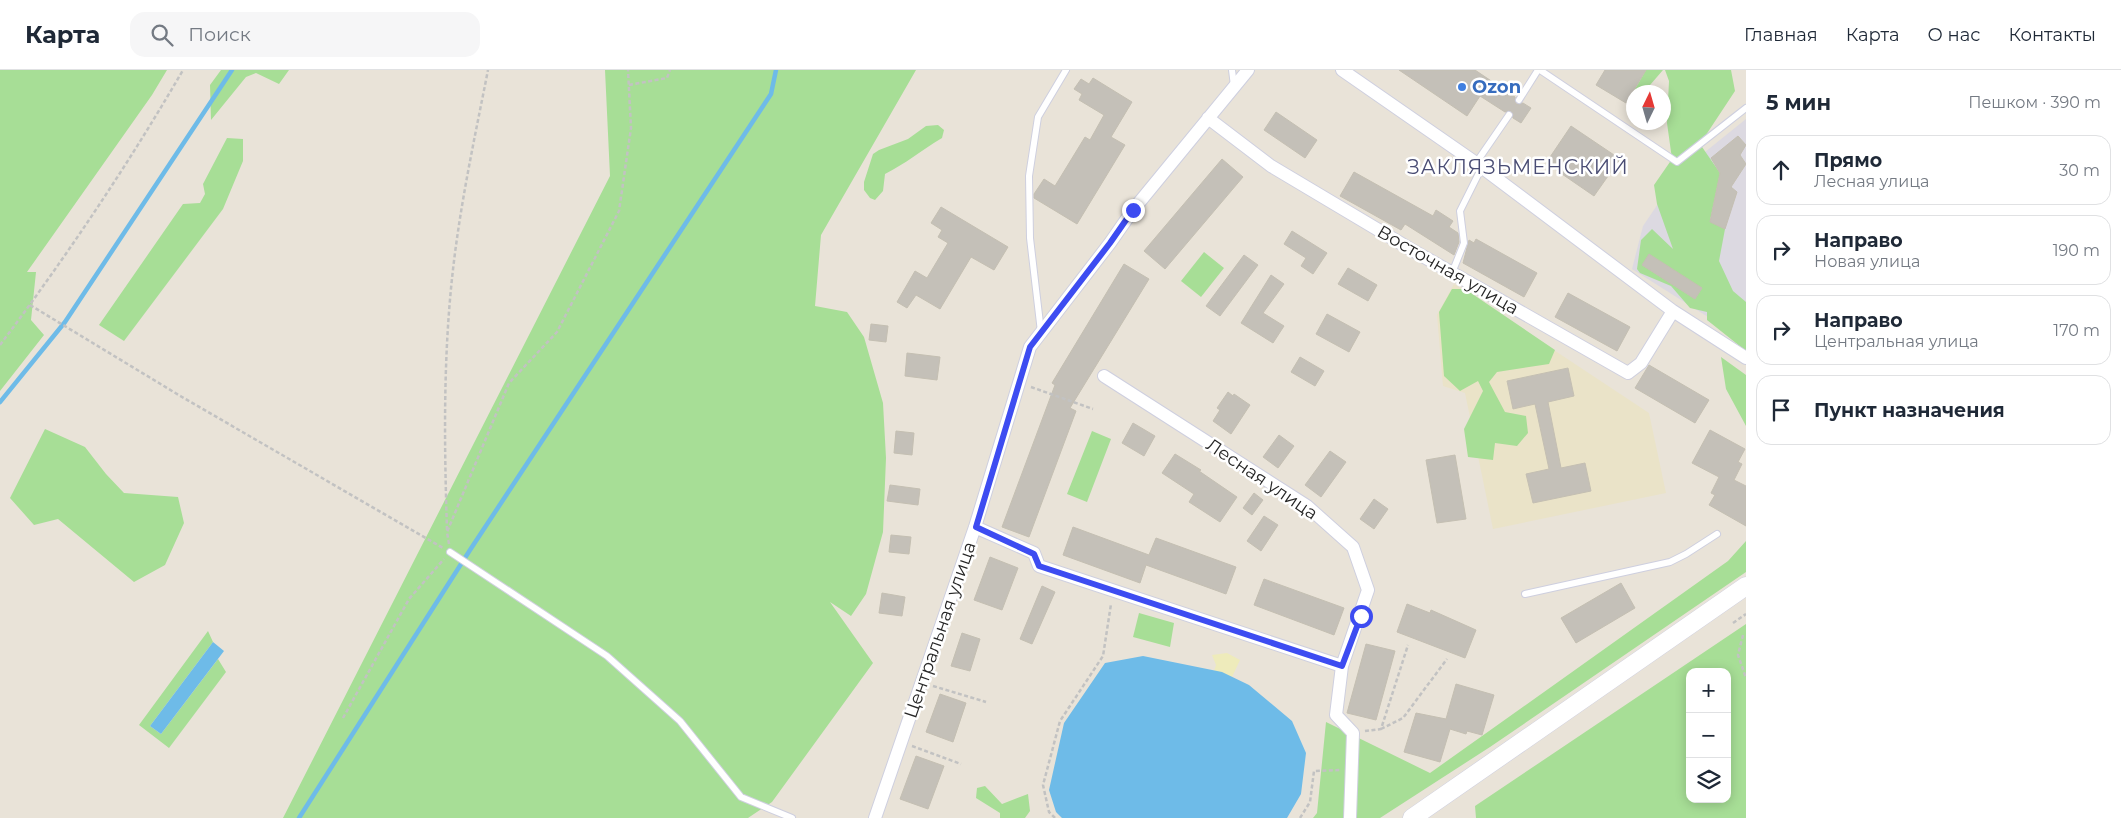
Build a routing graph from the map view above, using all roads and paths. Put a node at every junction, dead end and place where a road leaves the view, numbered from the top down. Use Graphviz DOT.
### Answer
graph roads {
  1 [pos="183,70"];
  2 [pos="488,70"];
  3 [pos="628,70"];
  4 [pos="670,70"];
  5 [pos="1066,70"];
  6 [pos="1232,70"];
  7 [pos="1248,70"];
  8 [pos="1342,70"];
  9 [pos="1539,70"];
  10 [pos="629,85"];
  11 [pos="1234,86"];
  12 [pos="1519,100"];
  13 [pos="1746,108"];
  14 [pos="1509,115"];
  15 [pos="1208,118"];
  16 [pos="1479,165"];
  17 [pos="1452,272"];
  18 [pos="30,305"];
  19 [pos="1673,311"];
  20 [pos="1041,333"];
  21 [pos="0,345"];
  22 [pos="1746,358"];
  23 [pos="1104,376"];
  24 [pos="1020,382"];
  25 [pos="1093,409"];
  26 [pos="976,527"];
  27 [pos="447,532"];
  28 [pos="1717,534"];
  29 [pos="450,552"];
  30 [pos="1746,586"];
  31 [pos="1114,591"];
  32 [pos="1525,594"];
  33 [pos="1746,614"];
  34 [pos="1733,623"];
  35 [pos="1743,635"];
  36 [pos="1408,645"];
  37 [pos="1447,659"];
  38 [pos="1342,666"];
  39 [pos="1746,678"];
  40 [pos="922,682"];
  41 [pos="986,702"];
  42 [pos="343,718"];
  43 [pos="1382,729"];
  44 [pos="1353,733"];
  45 [pos="901,742"];
  46 [pos="961,764"];
  47 [pos="1352,769"];
  48 [pos="792,818"];
  49 [pos="875,818"];
  50 [pos="1055,818"];
  51 [pos="1300,818"];
  52 [pos="1350,818"];
  53 [pos="1412,818"];
  1 -- 18 [label="path"];
  2 -- 27 [label="path"];
  3 -- 10 [label="path"];
  4 -- 10 [label="path"];
  5 -- 20 [label="lane"];
  6 -- 11 [label="lane"];
  7 -- 11 [label="street, Центральная улица"];
  8 -- 16 [label="street"];
  9 -- 12 [label="lane"];
  9 -- 13 [label="lane"];
  10 -- 27 [label="path"];
  11 -- 15 [label="street, Центральная улица"];
  14 -- 16 [label="lane"];
  15 -- 17 [label="street, Восточная улица"];
  15 -- 20 [label="street, Центральная улица"];
  16 -- 17 [label="lane"];
  16 -- 19 [label="street"];
  17 -- 19 [label="street, Восточная улица"];
  18 -- 21 [label="path"];
  18 -- 29 [label="path"];
  19 -- 22 [label="street"];
  20 -- 24 [label="street, Центральная улица"];
  23 -- 38 [label="street, Лесная улица"];
  24 -- 25 [label="path"];
  24 -- 26 [label="street, Центральная улица"];
  26 -- 31 [label="street"];
  26 -- 40 [label="street, Центральная улица"];
  27 -- 29 [label="path"];
  28 -- 32 [label="lane"];
  29 -- 42 [label="path"];
  29 -- 48 [label="lane"];
  30 -- 53 [label="street"];
  31 -- 38 [label="street"];
  31 -- 50 [label="path"];
  33 -- 34 [label="path"];
  35 -- 39 [label="path"];
  36 -- 43 [label="path"];
  37 -- 43 [label="path"];
  38 -- 44 [label="street, Лесная улица"];
  40 -- 41 [label="path"];
  40 -- 45 [label="street, Центральная улица"];
  43 -- 44 [label="path"];
  44 -- 47 [label="street"];
  45 -- 46 [label="path"];
  45 -- 49 [label="street, Центральная улица"];
  47 -- 51 [label="path"];
  47 -- 52 [label="street"];
}
